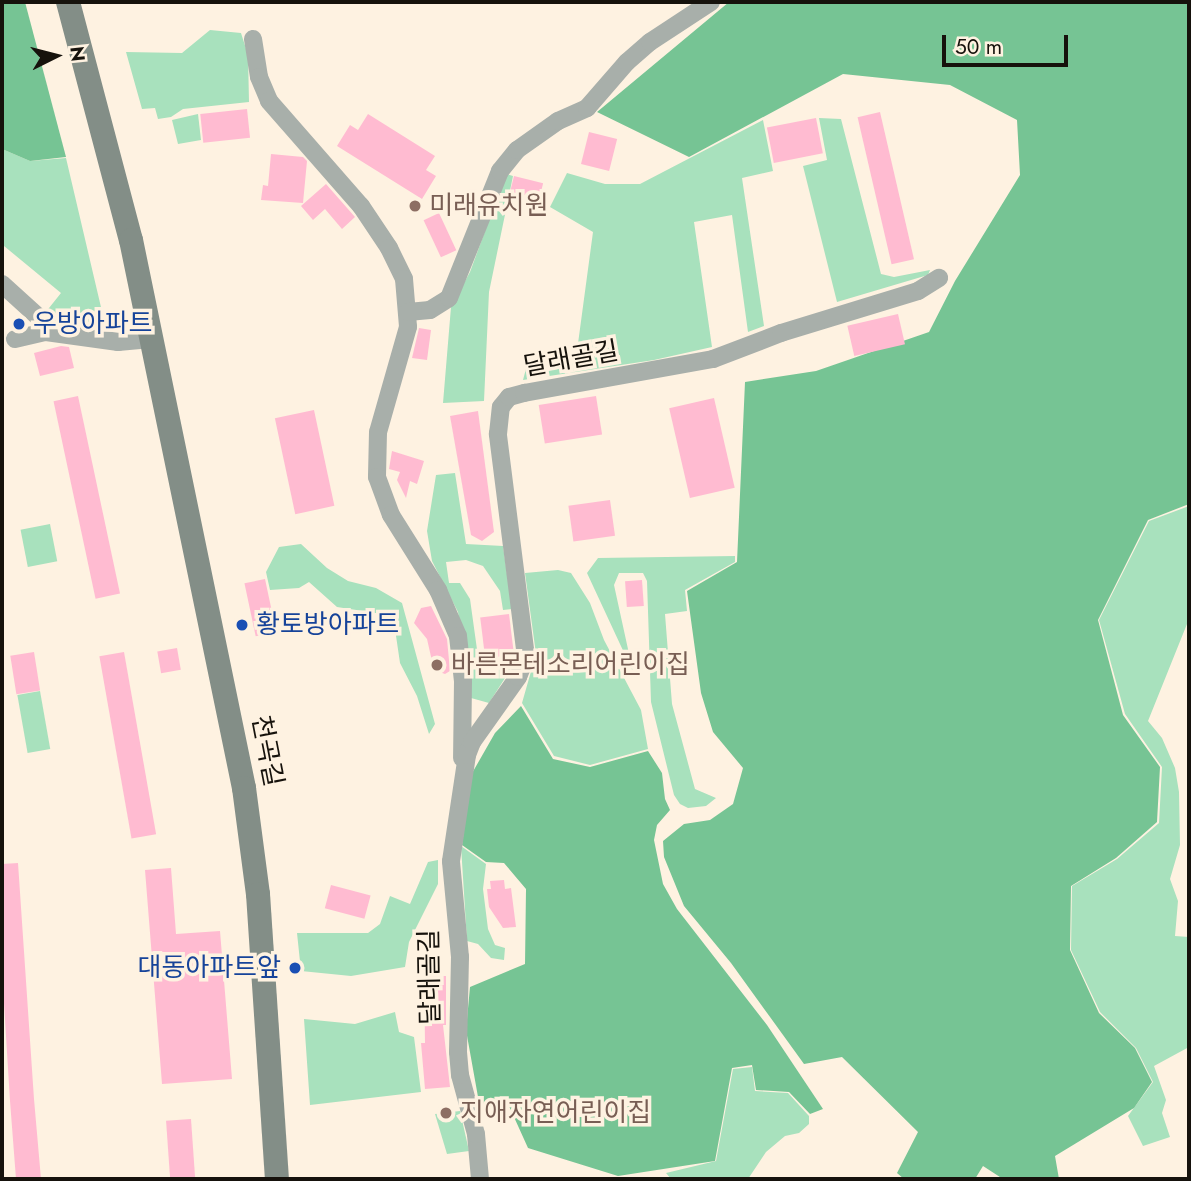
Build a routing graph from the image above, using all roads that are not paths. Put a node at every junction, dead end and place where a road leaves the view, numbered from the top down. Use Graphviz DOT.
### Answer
graph roads {
  1 [pos="68,2"];
  2 [pos="711,2"];
  3 [pos="253,38"];
  4 [pos="939,278"];
  5 [pos="2,284"];
  6 [pos="408,312"];
  7 [pos="55,333"];
  8 [pos="15,339"];
  9 [pos="151,340"];
  10 [pos="462,772"];
  11 [pos="277,1179"];
  12 [pos="480,1179"];
  1 -- 9 [label="street, 천곡길"];
  2 -- 6 [label="street"];
  3 -- 6 [label="street, 달래골길"];
  4 -- 10 [label="street, 달래골길"];
  5 -- 7 [label="street"];
  6 -- 10 [label="street, 달래골길"];
  7 -- 8 [label="street"];
  7 -- 9 [label="street"];
  9 -- 11 [label="street, 천곡길"];
  10 -- 12 [label="street, 달래골길"];
}
